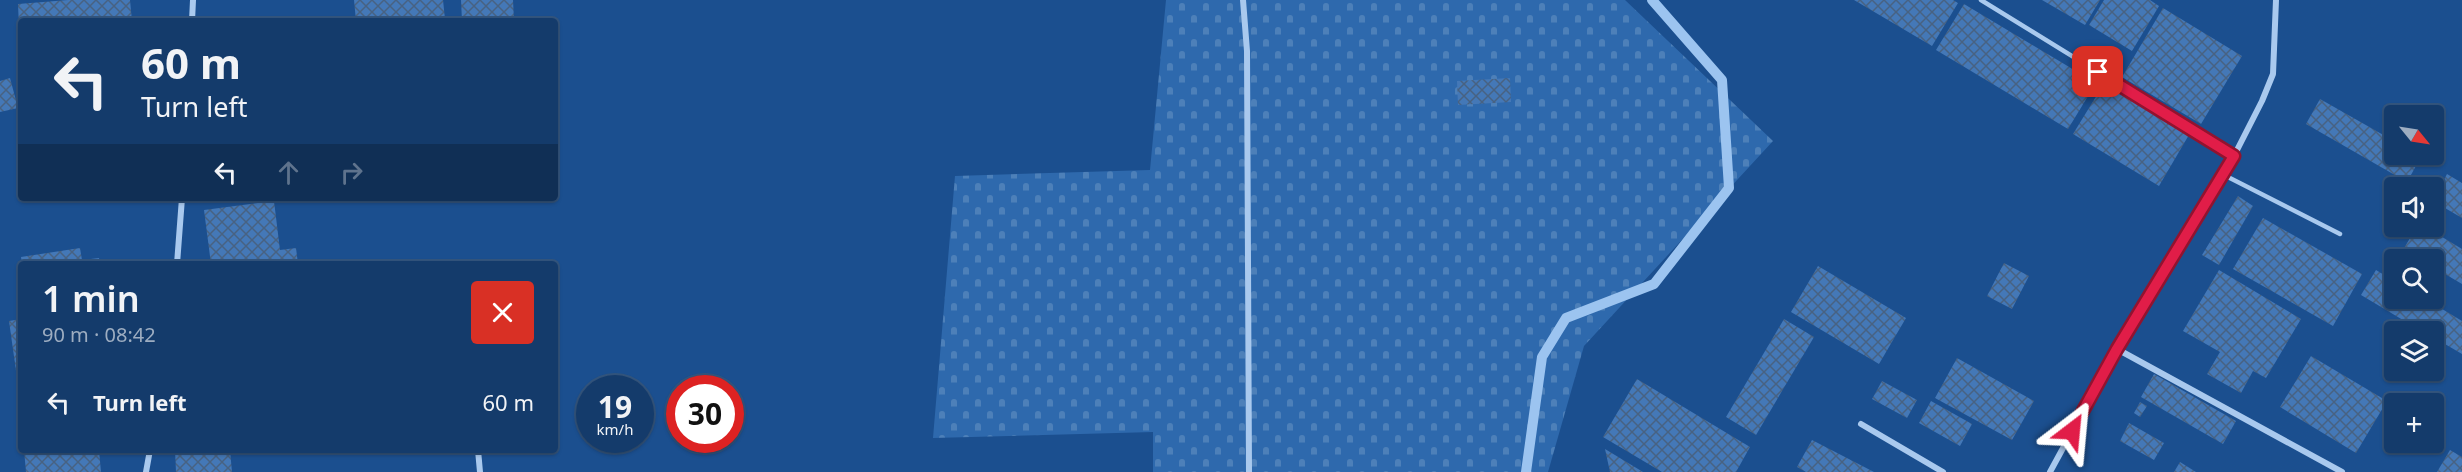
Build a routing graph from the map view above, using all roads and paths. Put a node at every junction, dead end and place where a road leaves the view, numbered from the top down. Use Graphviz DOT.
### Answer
graph roads {
  1 [pos="193,0"];
  2 [pos="1243,0"];
  3 [pos="1981,0"];
  4 [pos="2276,0"];
  5 [pos="192,18"];
  6 [pos="2234,156"];
  7 [pos="2222,174"];
  8 [pos="182,201"];
  9 [pos="2340,234"];
  10 [pos="177,261"];
  11 [pos="2117,349"];
  12 [pos="1861,423"];
  13 [pos="149,453"];
  14 [pos="477,453"];
  15 [pos="146,472"];
  16 [pos="480,472"];
  17 [pos="1249,472"];
  18 [pos="1944,472"];
  19 [pos="2050,472"];
  20 [pos="2342,472"];
  1 -- 5 [label="street"];
  2 -- 17 [label="street"];
  3 -- 6 [label="lane"];
  4 -- 6 [label="street"];
  6 -- 7 [label="street"];
  7 -- 9 [label="lane"];
  7 -- 11 [label="street"];
  8 -- 10 [label="street"];
  11 -- 19 [label="street"];
  11 -- 20 [label="street"];
  12 -- 18 [label="street"];
  13 -- 15 [label="street"];
  14 -- 16 [label="street"];
}
